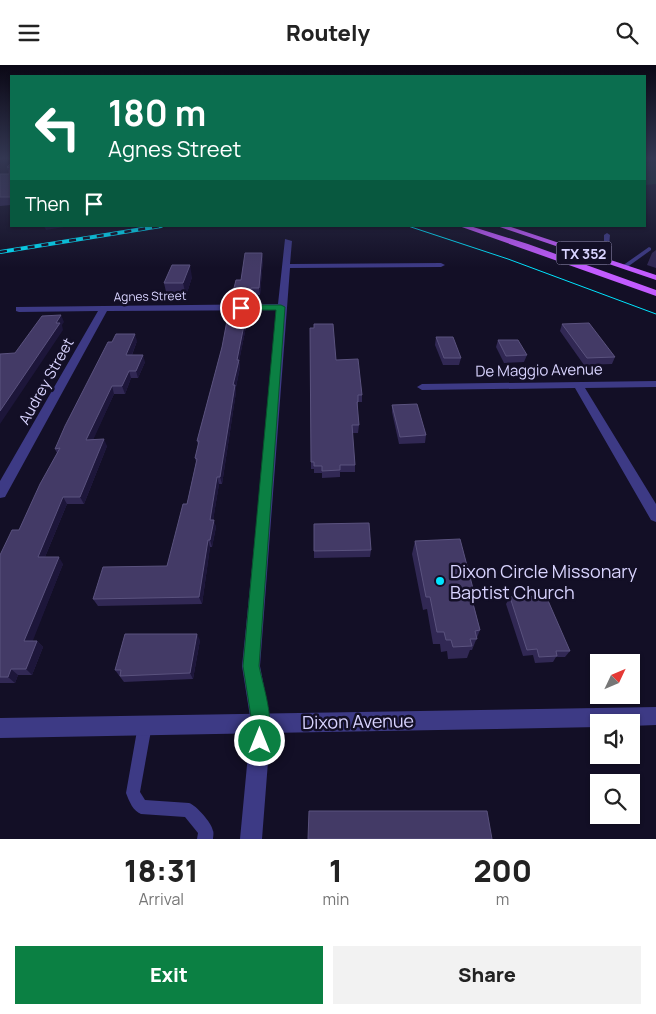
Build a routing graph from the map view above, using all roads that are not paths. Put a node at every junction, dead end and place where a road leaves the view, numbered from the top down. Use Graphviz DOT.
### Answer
graph roads {
  1 [pos="465,227"];
  2 [pos="503,227"];
  3 [pos="607,235"];
  4 [pos="288,241"];
  5 [pos="649,249"];
  6 [pos="591,256"];
  7 [pos="606,261"];
  8 [pos="441,265"];
  9 [pos="285,266"];
  10 [pos="624,267"];
  11 [pos="593,270"];
  12 [pos="656,278"];
  13 [pos="656,293"];
  14 [pos="281,307"];
  15 [pos="20,309"];
  16 [pos="104,309"];
  17 [pos="656,384"];
  18 [pos="578,385"];
  19 [pos="422,387"];
  20 [pos="0,493"];
  21 [pos="656,516"];
  22 [pos="656,716"];
  23 [pos="261,723"];
  24 [pos="145,725"];
  25 [pos="0,728"];
  26 [pos="205,839"];
  27 [pos="251,839"];
  1 -- 11 [label="main road, TX 352"];
  2 -- 6 [label="main road, TX 352"];
  3 -- 6 [label="lane"];
  4 -- 9 [label="street"];
  5 -- 10 [label="lane"];
  6 -- 7 [label="main road, TX 352"];
  7 -- 10 [label="main road, TX 352"];
  7 -- 11 [label="main road"];
  8 -- 9 [label="street"];
  9 -- 14 [label="street"];
  10 -- 12 [label="main road, TX 352"];
  11 -- 13 [label="main road, TX 352"];
  14 -- 16 [label="street, Agnes Street"];
  14 -- 23 [label="street"];
  15 -- 16 [label="street, Agnes Street"];
  16 -- 20 [label="street, Audrey Street"];
  17 -- 18 [label="street, De Maggio Avenue"];
  18 -- 19 [label="street, De Maggio Avenue"];
  18 -- 21 [label="street"];
  22 -- 23 [label="street, Dixon Avenue"];
  23 -- 24 [label="street, Dixon Avenue"];
  23 -- 27 [label="street"];
  24 -- 25 [label="street, Dixon Avenue"];
  24 -- 26 [label="lane"];
}
